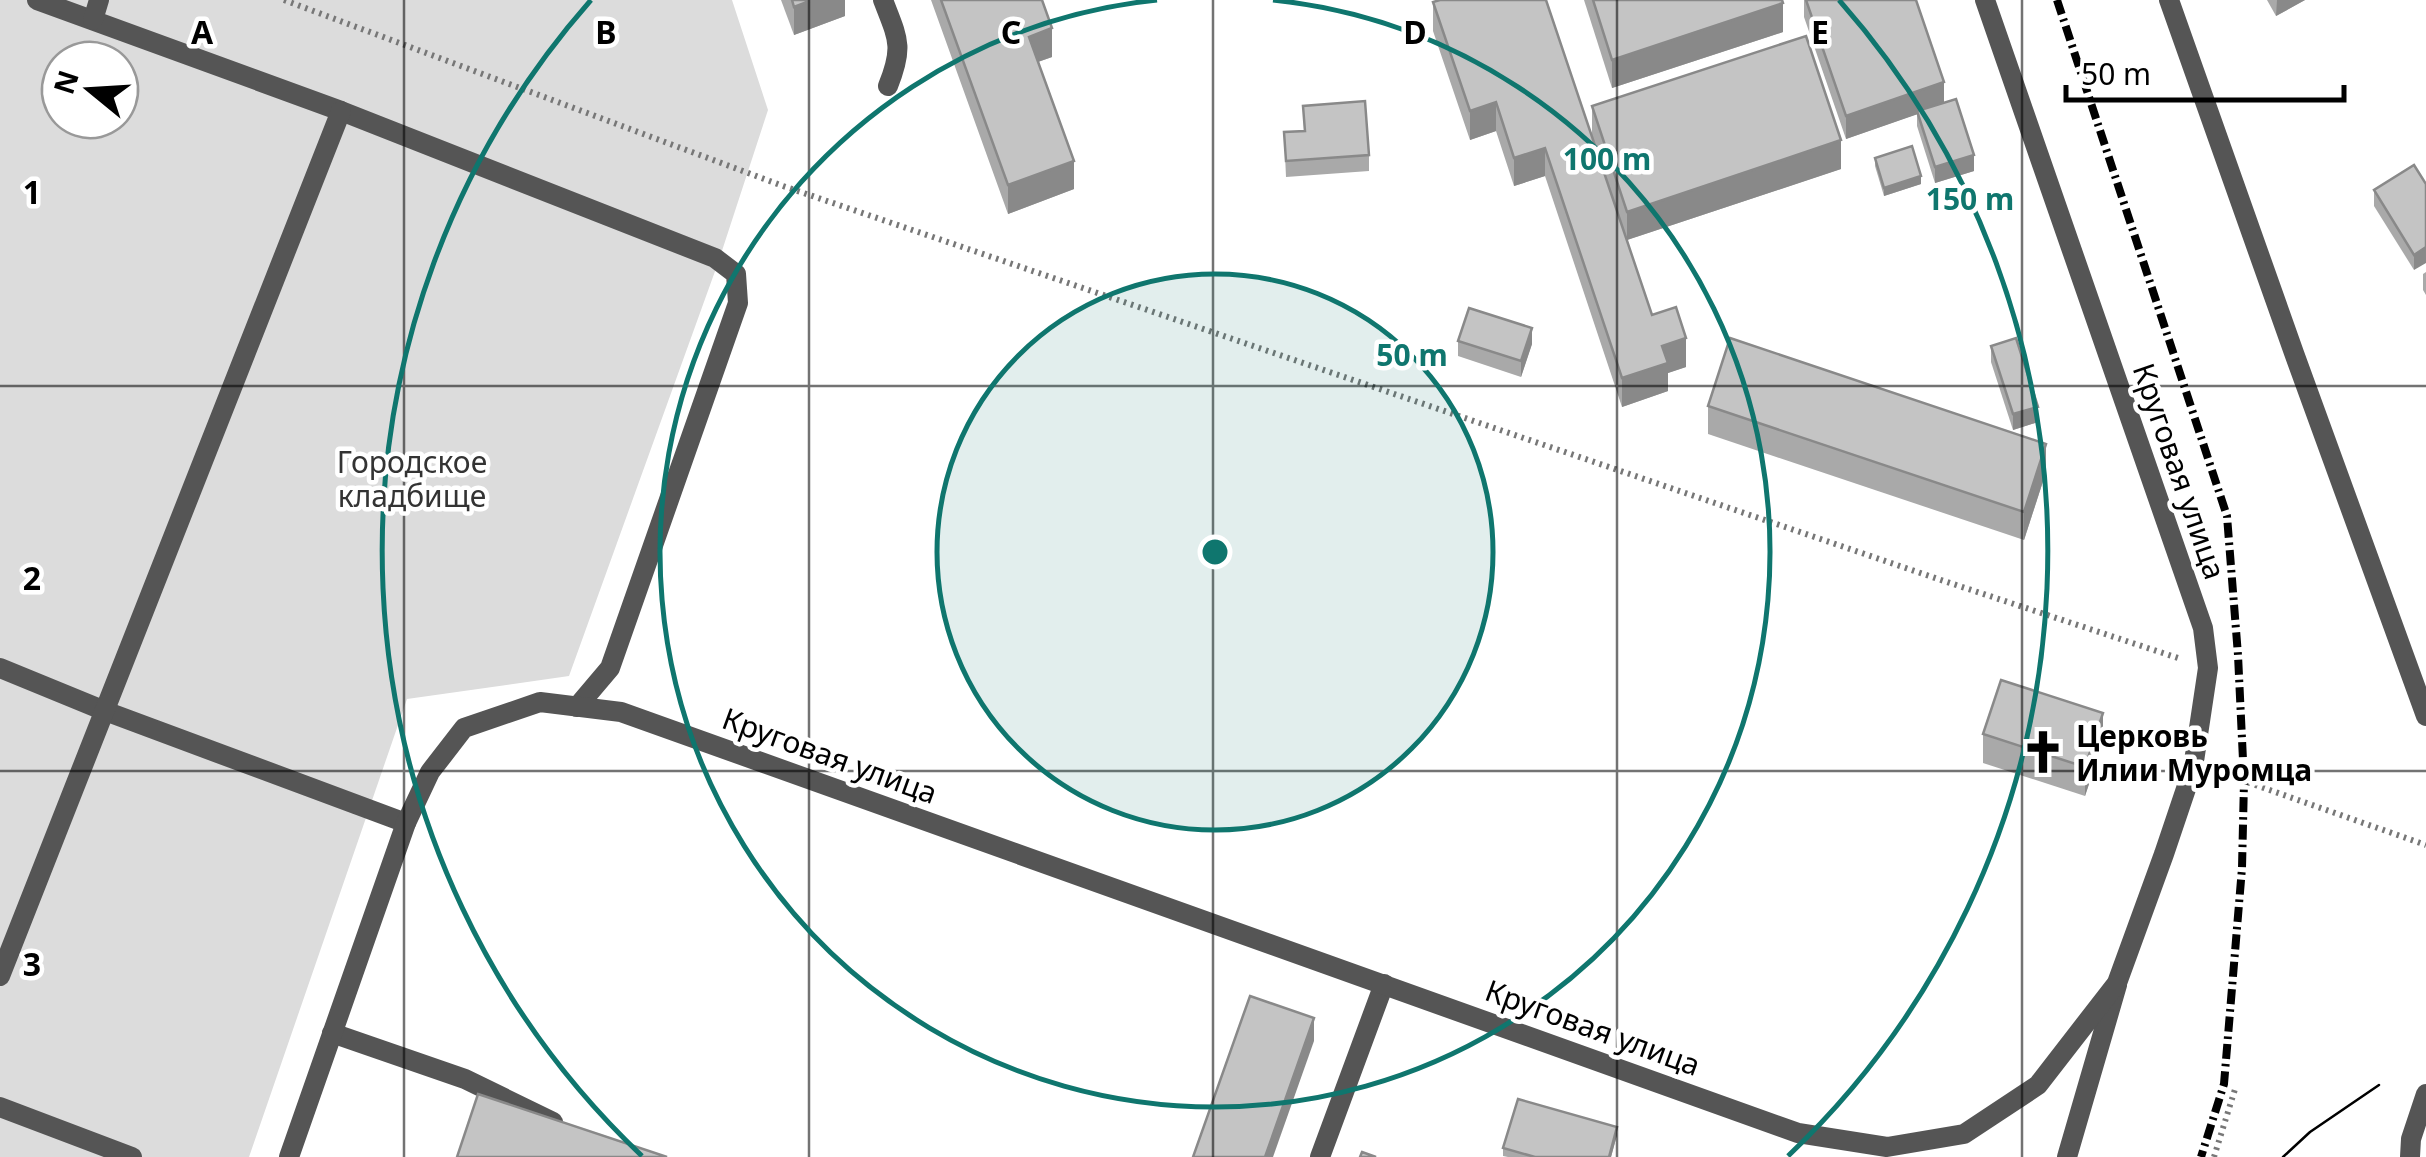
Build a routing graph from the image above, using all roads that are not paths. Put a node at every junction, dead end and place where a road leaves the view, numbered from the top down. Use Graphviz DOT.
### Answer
graph roads {
  1 [pos="36,0"];
  2 [pos="884,0"];
  3 [pos="1984,0"];
  4 [pos="2169,0"];
  5 [pos="96,10"];
  6 [pos="888,86"];
  7 [pos="341,111"];
  8 [pos="0,668"];
  9 [pos="577,707"];
  10 [pos="104,711"];
  11 [pos="2426,716"];
  12 [pos="406,823"];
  13 [pos="0,976"];
  14 [pos="2117,983"];
  15 [pos="1384,984"];
  16 [pos="332,1034"];
  17 [pos="2426,1094"];
  18 [pos="0,1106"];
  19 [pos="564,1127"];
  20 [pos="132,1157"];
  21 [pos="289,1157"];
  22 [pos="1320,1157"];
  23 [pos="2067,1157"];
  24 [pos="2410,1157"];
  1 -- 5 [label="street"];
  2 -- 6 [label="street"];
  3 -- 14 [label="street, Круговая улица"];
  4 -- 11 [label="street"];
  5 -- 7 [label="street"];
  7 -- 9 [label="street"];
  7 -- 10 [label="street"];
  8 -- 10 [label="street"];
  9 -- 12 [label="street, Круговая улица"];
  9 -- 15 [label="street, Круговая улица"];
  10 -- 12 [label="street"];
  10 -- 13 [label="street"];
  12 -- 16 [label="street, Круговая улица"];
  14 -- 15 [label="street, Круговая улица"];
  14 -- 23 [label="street"];
  15 -- 22 [label="street"];
  16 -- 19 [label="street"];
  16 -- 21 [label="street, Круговая улица"];
  17 -- 24 [label="street"];
  18 -- 20 [label="street"];
}
